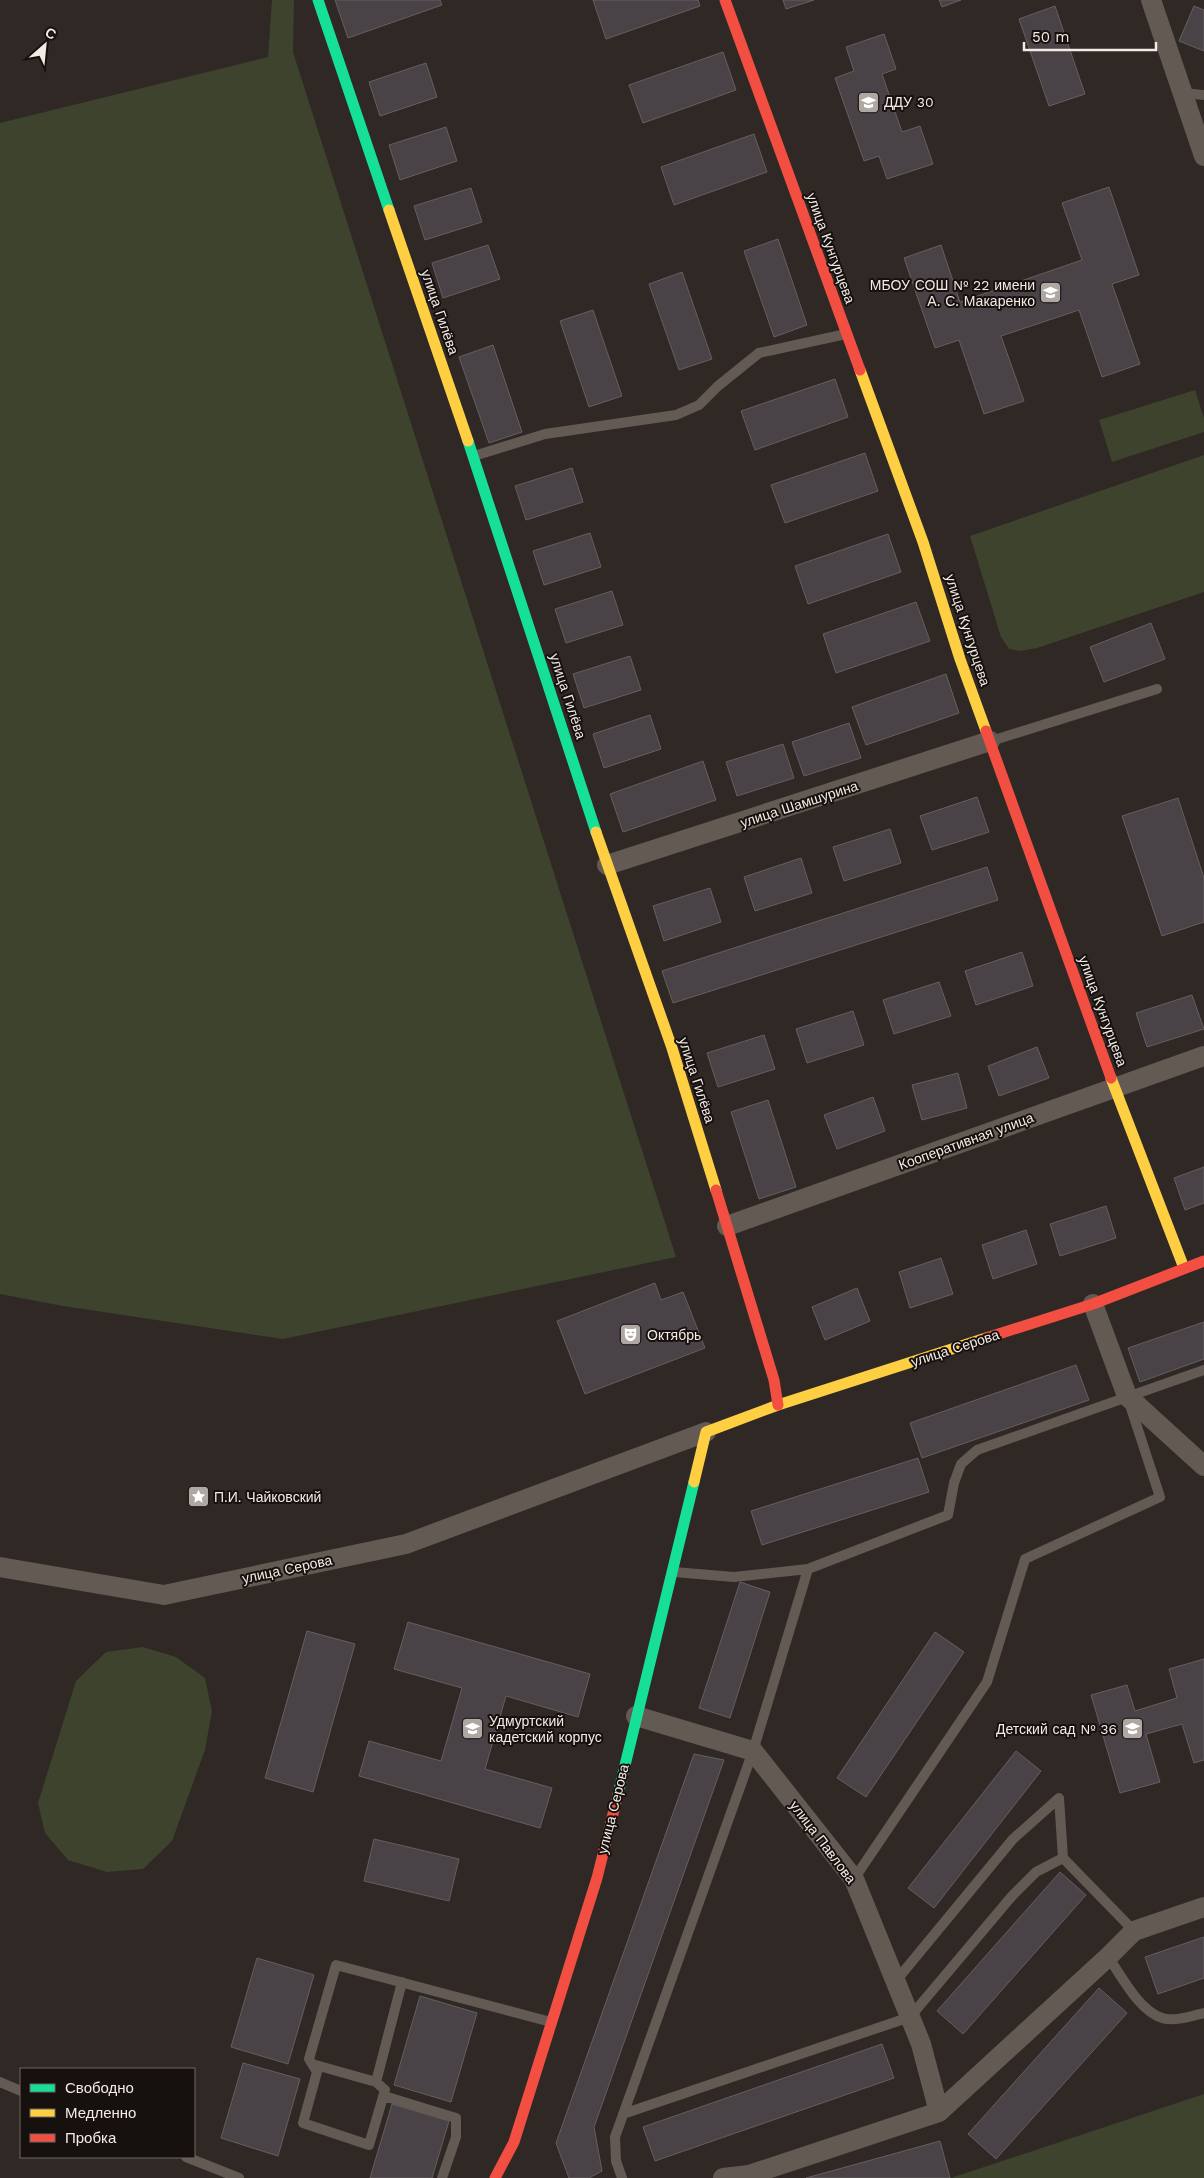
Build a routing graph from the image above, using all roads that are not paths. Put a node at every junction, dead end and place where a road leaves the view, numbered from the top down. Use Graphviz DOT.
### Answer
graph roads {
  1 [pos="318,0"];
  2 [pos="725,0"];
  3 [pos="1150,0"];
  4 [pos="1182,93"];
  5 [pos="1204,95"];
  6 [pos="1204,156"];
  7 [pos="847,334"];
  8 [pos="473,457"];
  9 [pos="1157,689"];
  10 [pos="990,741"];
  11 [pos="607,865"];
  12 [pos="1204,1056"];
  13 [pos="1115,1088"];
  14 [pos="727,1226"];
  15 [pos="1204,1261"];
  16 [pos="1184,1268"];
  17 [pos="1093,1304"];
  18 [pos="1204,1370"];
  19 [pos="1127,1396"];
  20 [pos="778,1405"];
  21 [pos="706,1432"];
  22 [pos="1204,1466"];
  23 [pos="0,1567"];
  24 [pos="808,1569"];
  25 [pos="671,1571"];
  26 [pos="636,1716"];
  27 [pos="753,1751"];
  28 [pos="1063,1858"];
  29 [pos="854,1879"];
  30 [pos="1204,1907"];
  31 [pos="1134,1931"];
  32 [pos="1108,1957"];
  33 [pos="402,1982"];
  34 [pos="895,1982"];
  35 [pos="1204,2013"];
  36 [pos="910,2017"];
  37 [pos="552,2022"];
  38 [pos="312,2064"];
  39 [pos="0,2082"];
  40 [pos="376,2082"];
  41 [pos="20,2091"];
  42 [pos="384,2096"];
  43 [pos="939,2112"];
  44 [pos="623,2114"];
  45 [pos="189,2158"];
  46 [pos="239,2178"];
  47 [pos="442,2178"];
  48 [pos="495,2178"];
  49 [pos="622,2178"];
  50 [pos="723,2178"];
  1 -- 8 [label="street, улица Гилёва"];
  2 -- 7 [label="street, улица Кунгурцева"];
  3 -- 4 [label="street"];
  4 -- 5 [label="lane"];
  4 -- 6 [label="street"];
  7 -- 8 [label="lane"];
  7 -- 10 [label="street, улица Кунгурцева"];
  8 -- 11 [label="street, улица Гилёва"];
  9 -- 10 [label="lane"];
  10 -- 11 [label="street, улица Шамшурина"];
  10 -- 13 [label="street, улица Кунгурцева"];
  11 -- 14 [label="street, улица Гилёва"];
  12 -- 13 [label="street, Кооперативная улица"];
  13 -- 14 [label="street, Кооперативная улица"];
  13 -- 16 [label="street, улица Кунгурцева"];
  14 -- 20 [label="street, улица Гилёва"];
  15 -- 16 [label="street, улица Серова"];
  16 -- 17 [label="street, улица Серова"];
  17 -- 19 [label="street"];
  17 -- 20 [label="street, улица Серова"];
  18 -- 19 [label="lane"];
  19 -- 22 [label="street"];
  19 -- 24 [label="lane"];
  19 -- 29 [label="lane"];
  20 -- 21 [label="street, улица Серова"];
  21 -- 23 [label="street, улица Серова"];
  21 -- 25 [label="street, улица Серова"];
  24 -- 25 [label="lane"];
  24 -- 27 [label="lane"];
  25 -- 26 [label="street, улица Серова"];
  26 -- 27 [label="street"];
  26 -- 37 [label="street, улица Серова"];
  27 -- 29 [label="street, улица Павлова"];
  27 -- 44 [label="lane"];
  28 -- 31 [label="lane"];
  28 -- 34 [label="lane"];
  28 -- 36 [label="lane"];
  29 -- 34 [label="street, улица Павлова"];
  30 -- 31 [label="street"];
  31 -- 32 [label="street"];
  32 -- 35 [label="lane"];
  32 -- 43 [label="street"];
  33 -- 37 [label="lane"];
  33 -- 38 [label="lane"];
  33 -- 40 [label="lane"];
  34 -- 36 [label="street, улица Павлова"];
  36 -- 43 [label="street, улица Павлова"];
  36 -- 44 [label="lane"];
  37 -- 48 [label="street, улица Серова"];
  38 -- 40 [label="lane"];
  38 -- 42 [label="lane"];
  39 -- 41 [label="lane"];
  40 -- 42 [label="lane"];
  42 -- 47 [label="lane"];
  43 -- 50 [label="street"];
  44 -- 49 [label="lane"];
  45 -- 46 [label="lane"];
}
